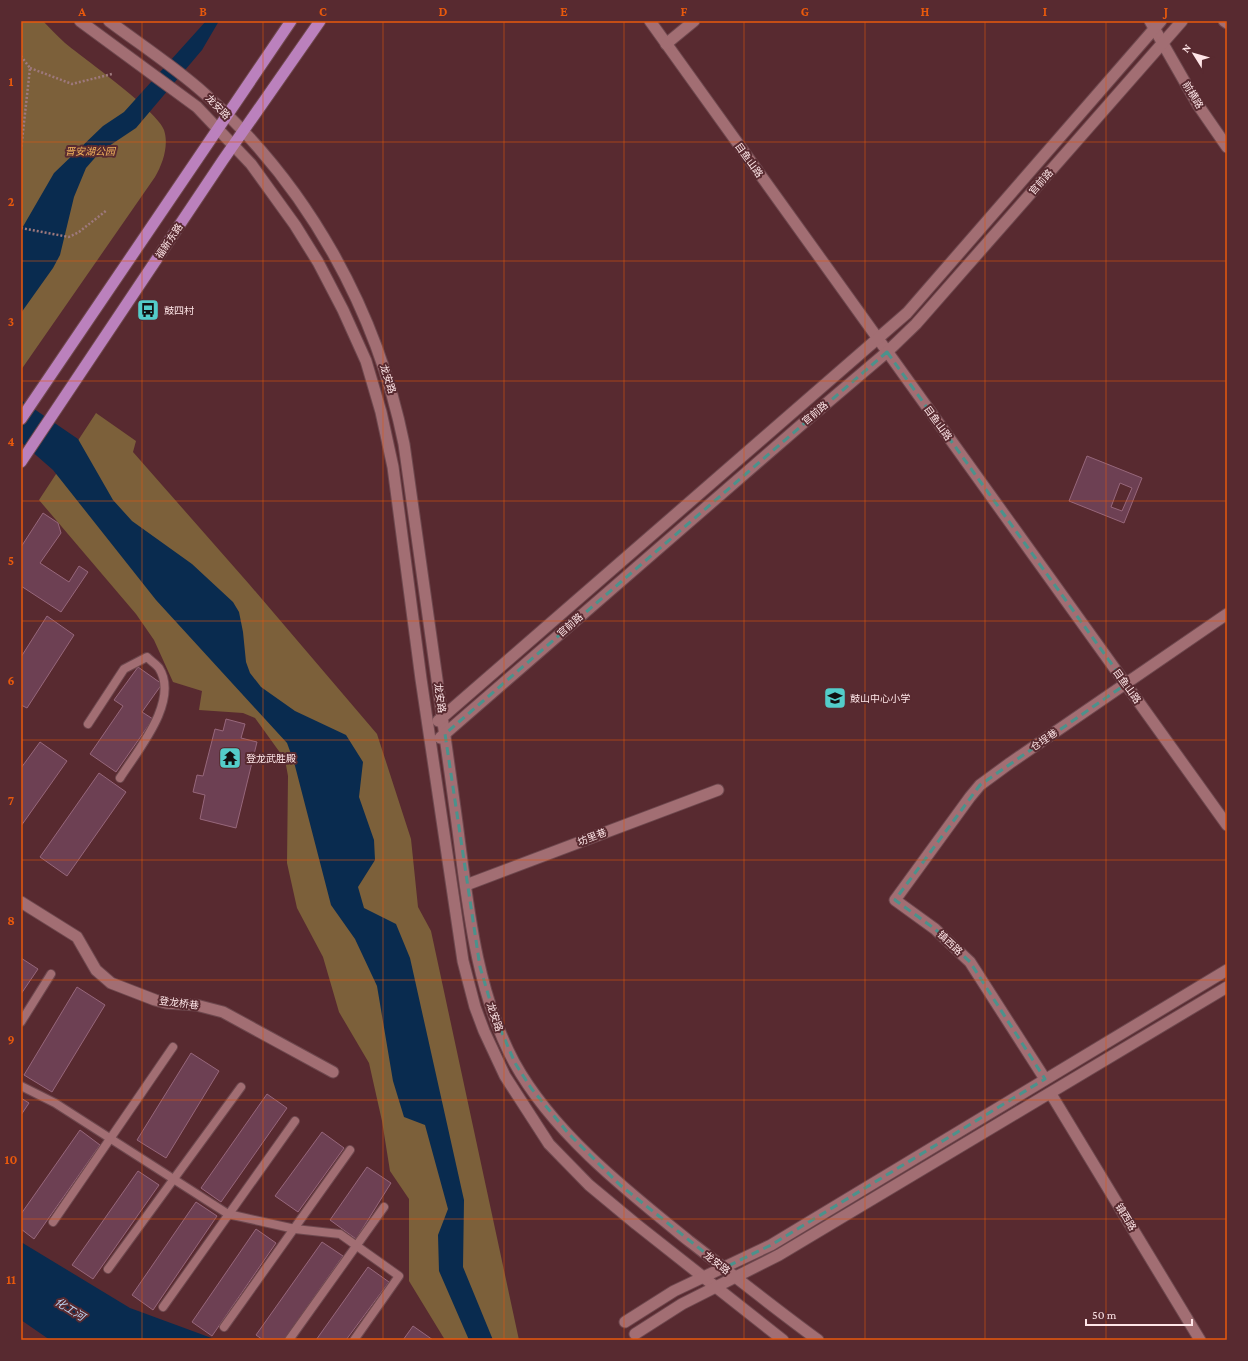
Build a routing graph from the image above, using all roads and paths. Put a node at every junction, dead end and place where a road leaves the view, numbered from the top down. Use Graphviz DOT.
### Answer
graph roads {
  1 [pos="80,21"];
  2 [pos="109,21"];
  3 [pos="291,21"];
  4 [pos="320,21"];
  5 [pos="650,21"];
  6 [pos="694,21"];
  7 [pos="1182,21"];
  8 [pos="1224,21"];
  9 [pos="1227,23"];
  10 [pos="1155,24"];
  11 [pos="666,44"];
  12 [pos="1164,44"];
  13 [pos="21,56"];
  14 [pos="30,68"];
  15 [pos="112,74"];
  16 [pos="226,115"];
  17 [pos="218,128"];
  18 [pos="243,132"];
  19 [pos="234,145"];
  20 [pos="1227,147"];
  21 [pos="21,150"];
  22 [pos="107,210"];
  23 [pos="21,228"];
  24 [pos="878,340"];
  25 [pos="887,352"];
  26 [pos="21,419"];
  27 [pos="22,461"];
  28 [pos="1227,614"];
  29 [pos="1126,684"];
  30 [pos="442,717"];
  31 [pos="88,724"];
  32 [pos="428,729"];
  33 [pos="445,734"];
  34 [pos="431,746"];
  35 [pos="120,778"];
  36 [pos="718,790"];
  37 [pos="1227,825"];
  38 [pos="466,885"];
  39 [pos="895,900"];
  40 [pos="21,902"];
  41 [pos="1227,970"];
  42 [pos="51,974"];
  43 [pos="1227,987"];
  44 [pos="21,1022"];
  45 [pos="173,1047"];
  46 [pos="334,1072"];
  47 [pos="1046,1079"];
  48 [pos="21,1086"];
  49 [pos="241,1087"];
  50 [pos="1051,1094"];
  51 [pos="295,1121"];
  52 [pos="110,1138"];
  53 [pos="350,1150"];
  54 [pos="174,1179"];
  55 [pos="384,1207"];
  56 [pos="228,1214"];
  57 [pos="53,1222"];
  58 [pos="295,1229"];
  59 [pos="356,1246"];
  60 [pos="724,1268"];
  61 [pos="108,1269"];
  62 [pos="735,1277"];
  63 [pos="703,1278"];
  64 [pos="715,1287"];
  65 [pos="163,1307"];
  66 [pos="625,1322"];
  67 [pos="224,1327"];
  68 [pos="635,1334"];
  69 [pos="289,1340"];
  70 [pos="354,1340"];
  71 [pos="783,1340"];
  72 [pos="818,1340"];
  73 [pos="1200,1340"];
  1 -- 17 [label="main road, 龙安路"];
  2 -- 16 [label="main road, 龙安路"];
  3 -- 16 [label="main road"];
  4 -- 18 [label="main road, 福新东路"];
  5 -- 11 [label="main road, 目鱼山路"];
  6 -- 11 [label="main road"];
  7 -- 12 [label="main road, 官前路"];
  8 -- 9 [label="main road"];
  10 -- 12 [label="main road, 前横路"];
  10 -- 24 [label="main road, 官前路"];
  11 -- 24 [label="main road, 目鱼山路"];
  12 -- 20 [label="main road, 前横路"];
  12 -- 25 [label="main road, 官前路"];
  13 -- 14 [label="path"];
  14 -- 15 [label="path"];
  14 -- 21 [label="path"];
  16 -- 17 [label="main road"];
  16 -- 18 [label="main road, 龙安路"];
  17 -- 19 [label="main road, 龙安路"];
  17 -- 26 [label="main road"];
  18 -- 19 [label="main road, 福新东路"];
  18 -- 30 [label="main road, 龙安路"];
  19 -- 27 [label="main road, 福新东路"];
  19 -- 32 [label="main road, 龙安路"];
  22 -- 23 [label="path"];
  24 -- 25 [label="main road, 目鱼山路"];
  24 -- 30 [label="main road, 官前路"];
  25 -- 29 [label="main road, 目鱼山路"];
  25 -- 33 [label="main road, 官前路"];
  28 -- 29 [label="main road, 仓埕巷"];
  29 -- 37 [label="main road, 目鱼山路"];
  29 -- 39 [label="main road, 仓埕巷"];
  30 -- 32 [label="main road, 官前路"];
  30 -- 33 [label="main road, 龙安路"];
  31 -- 35 [label="lane"];
  32 -- 34 [label="main road, 龙安路"];
  33 -- 34 [label="main road, 官前路"];
  33 -- 38 [label="main road, 龙安路"];
  34 -- 63 [label="main road, 龙安路"];
  36 -- 38 [label="main road, 坊里巷"];
  38 -- 60 [label="main road, 龙安路"];
  39 -- 47 [label="main road, 镇西路"];
  40 -- 46 [label="main road, 登龙桥巷"];
  41 -- 47 [label="main road"];
  42 -- 44 [label="lane"];
  43 -- 50 [label="main road"];
  45 -- 52 [label="lane"];
  47 -- 60 [label="main road"];
  48 -- 52 [label="lane"];
  49 -- 54 [label="lane"];
  50 -- 62 [label="main road"];
  50 -- 73 [label="main road, 镇西路"];
  51 -- 56 [label="lane"];
  52 -- 54 [label="lane"];
  52 -- 57 [label="lane"];
  53 -- 58 [label="lane"];
  54 -- 56 [label="lane"];
  54 -- 61 [label="lane"];
  55 -- 59 [label="lane"];
  56 -- 58 [label="lane"];
  56 -- 65 [label="lane"];
  58 -- 59 [label="lane"];
  58 -- 67 [label="lane"];
  59 -- 69 [label="lane"];
  59 -- 70 [label="lane"];
  60 -- 62 [label="main road, 龙安路"];
  60 -- 63 [label="main road"];
  62 -- 64 [label="main road"];
  62 -- 72 [label="main road, 龙安路"];
  63 -- 64 [label="main road, 龙安路"];
  63 -- 66 [label="main road"];
  64 -- 68 [label="main road"];
  64 -- 71 [label="main road, 龙安路"];
}
